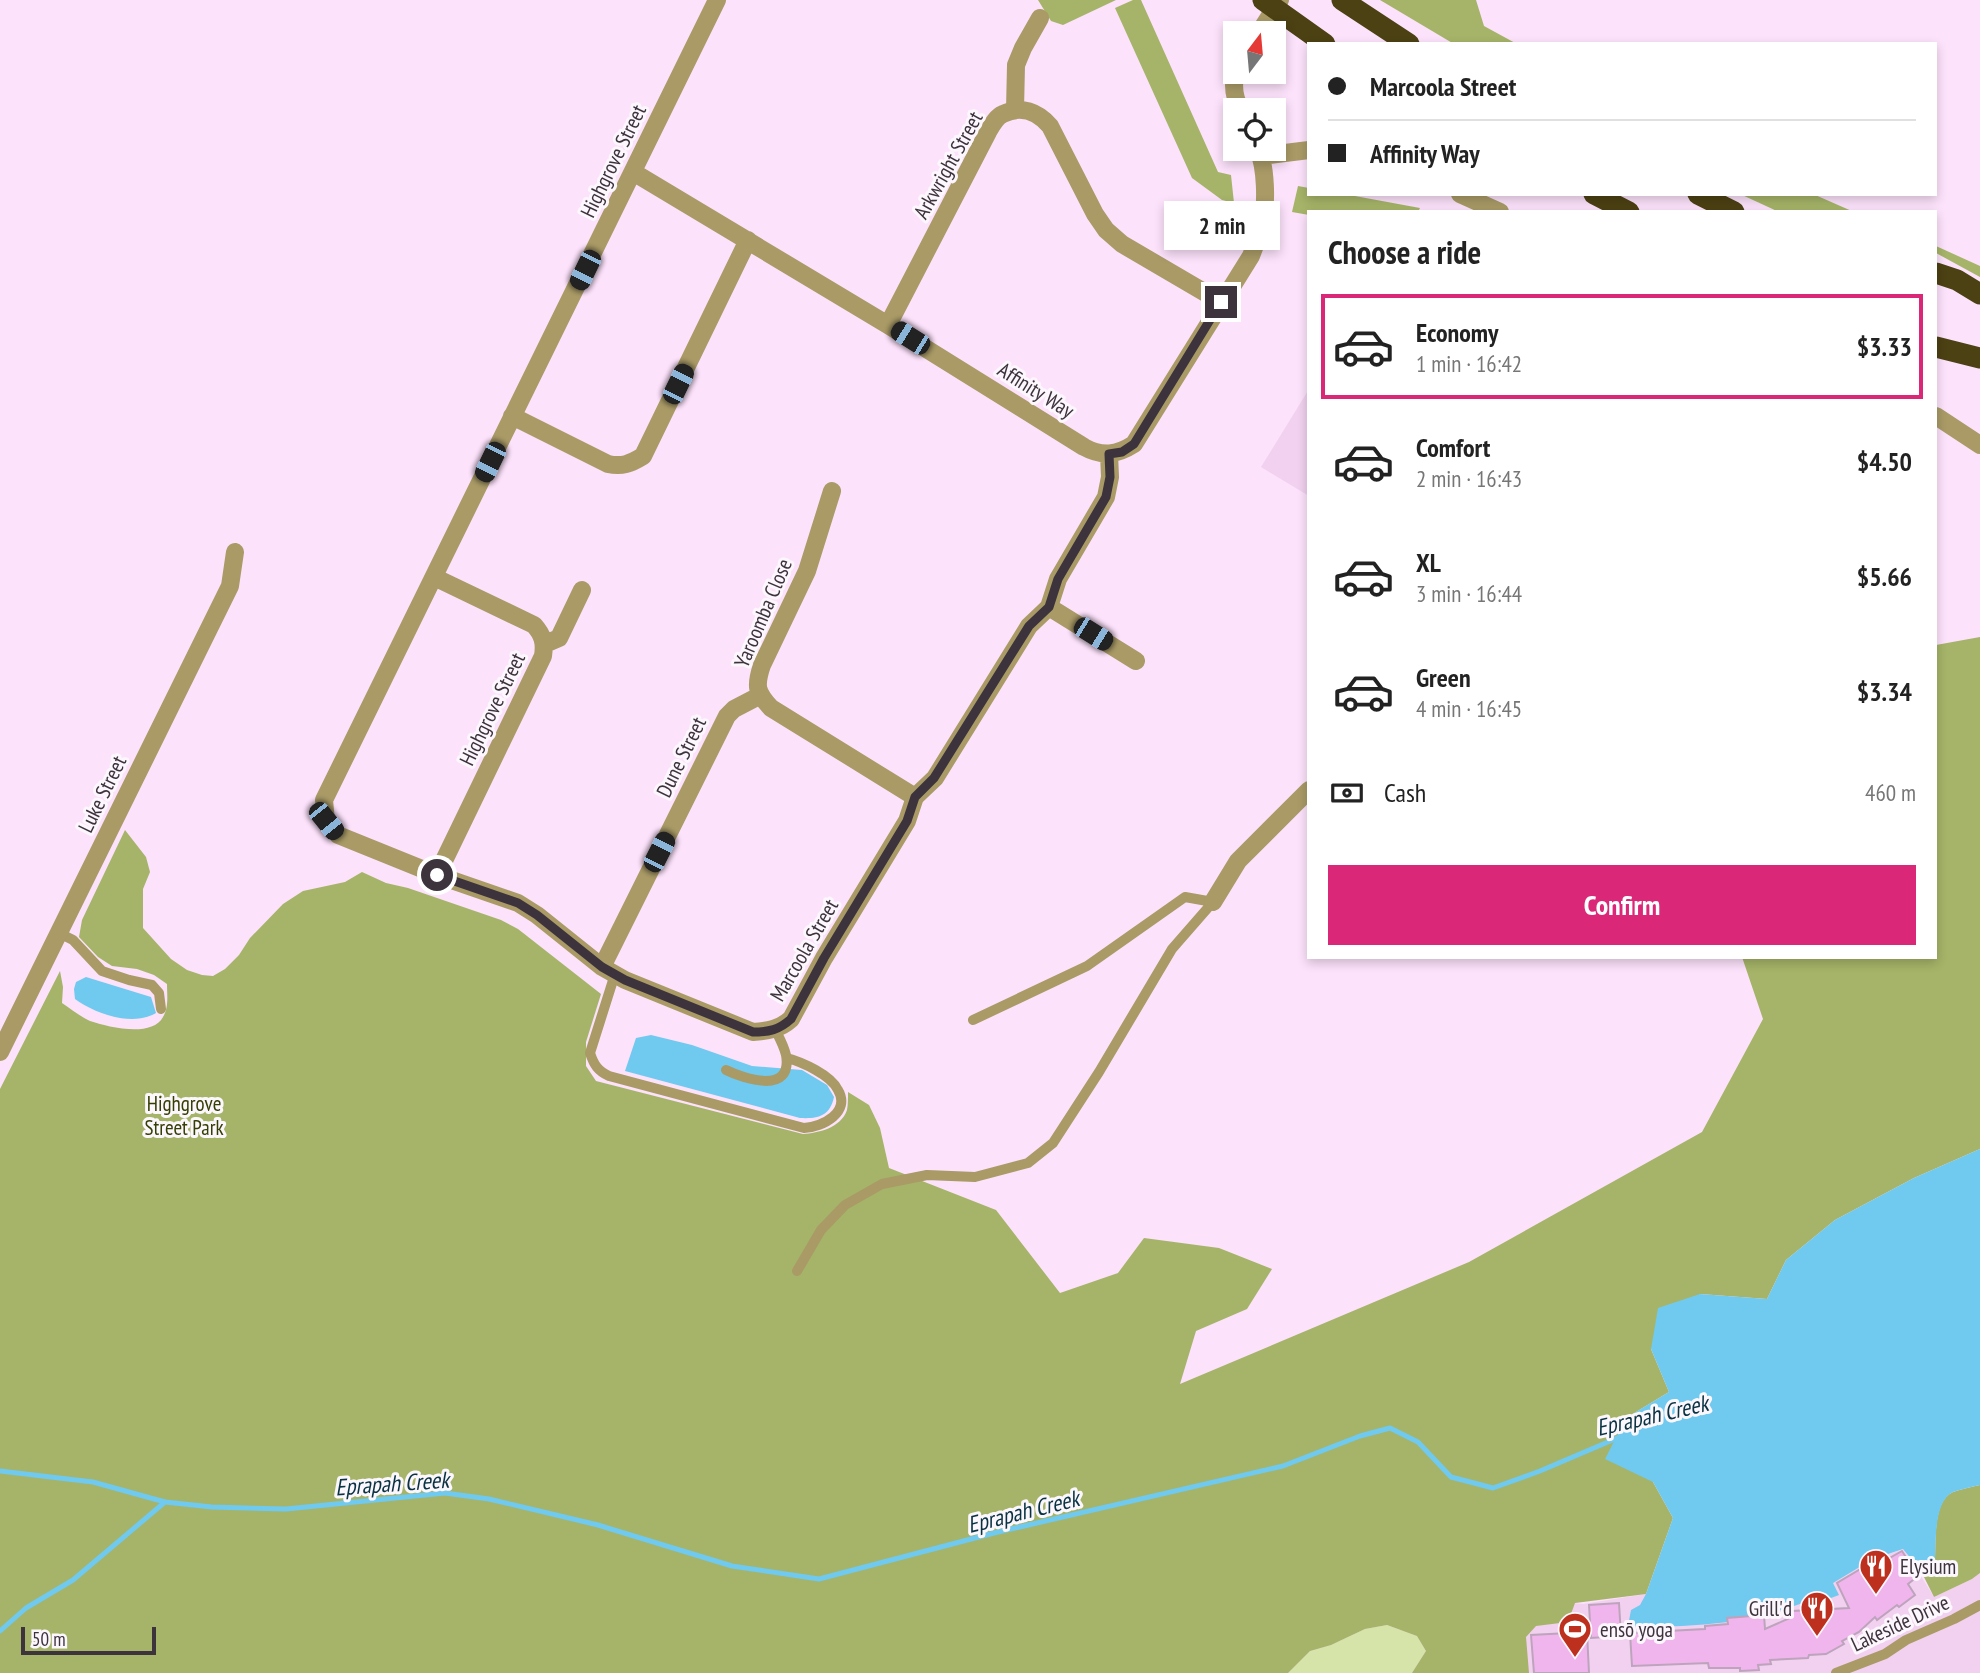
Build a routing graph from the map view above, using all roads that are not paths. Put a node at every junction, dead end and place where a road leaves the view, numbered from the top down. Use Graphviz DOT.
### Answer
graph roads {
  1 [pos="717,0"];
  2 [pos="1342,0"];
  3 [pos="1272,3"];
  4 [pos="1040,18"];
  5 [pos="1264,21"];
  6 [pos="1322,42"];
  7 [pos="1406,42"];
  8 [pos="1015,110"];
  9 [pos="1307,150"];
  10 [pos="1286,151"];
  11 [pos="1261,161"];
  12 [pos="633,172"];
  13 [pos="1464,196"];
  14 [pos="1598,196"];
  15 [pos="1702,196"];
  16 [pos="1496,210"];
  17 [pos="1625,210"];
  18 [pos="1730,210"];
  19 [pos="748,240"];
  20 [pos="1937,273"];
  21 [pos="1980,294"];
  22 [pos="1221,302"];
  23 [pos="888,325"];
  24 [pos="1937,347"];
  25 [pos="1977,358"];
  26 [pos="512,416"];
  27 [pos="1937,417"];
  28 [pos="1980,445"];
  29 [pos="1109,454"];
  30 [pos="832,491"];
  31 [pos="235,552"];
  32 [pos="434,577"];
  33 [pos="582,590"];
  34 [pos="1049,607"];
  35 [pos="545,645"];
  36 [pos="1136,661"];
  37 [pos="760,696"];
  38 [pos="1307,792"];
  39 [pos="915,797"];
  40 [pos="326,821"];
  41 [pos="437,875"];
  42 [pos="1213,902"];
  43 [pos="59,933"];
  44 [pos="609,970"];
  45 [pos="161,1009"];
  46 [pos="972,1020"];
  47 [pos="775,1029"];
  48 [pos="0,1052"];
  49 [pos="787,1058"];
  50 [pos="726,1070"];
  51 [pos="797,1271"];
  52 [pos="1980,1605"];
  53 [pos="1836,1673"];
  1 -- 12 [label="street, Highgrove Street"];
  2 -- 7 [label="highway"];
  3 -- 5 [label="street"];
  3 -- 6 [label="highway"];
  4 -- 8 [label="street"];
  8 -- 22 [label="street, Arkwright Street"];
  8 -- 23 [label="street, Arkwright Street"];
  9 -- 10 [label="street"];
  11 -- 22 [label="street"];
  12 -- 19 [label="street, Affinity Way"];
  12 -- 26 [label="street, Highgrove Street"];
  13 -- 16 [label="street"];
  14 -- 17 [label="highway"];
  15 -- 18 [label="highway"];
  19 -- 23 [label="street, Affinity Way"];
  19 -- 26 [label="street"];
  20 -- 21 [label="highway"];
  22 -- 29 [label="street"];
  23 -- 29 [label="street, Affinity Way"];
  24 -- 25 [label="highway"];
  26 -- 32 [label="street, Highgrove Street"];
  27 -- 28 [label="street"];
  29 -- 34 [label="street, Marcoola Street"];
  30 -- 37 [label="street, Yaroomba Close"];
  31 -- 43 [label="street, Luke Street"];
  32 -- 35 [label="street, Highgrove Street"];
  32 -- 40 [label="street, Highgrove Street"];
  33 -- 35 [label="street"];
  34 -- 36 [label="street"];
  34 -- 39 [label="street, Marcoola Street"];
  35 -- 41 [label="street, Highgrove Street"];
  37 -- 39 [label="street, Yaroomba Close"];
  37 -- 44 [label="street, Dune Street"];
  38 -- 42 [label="street"];
  39 -- 47 [label="street, Marcoola Street"];
  40 -- 41 [label="street, Marcoola Street"];
  41 -- 44 [label="street, Marcoola Street"];
  42 -- 46 [label="lane"];
  42 -- 51 [label="lane"];
  43 -- 45 [label="lane"];
  43 -- 48 [label="street, Luke Street"];
  44 -- 47 [label="street, Marcoola Street"];
  44 -- 49 [label="lane"];
  47 -- 49 [label="lane"];
  49 -- 50 [label="lane"];
  52 -- 53 [label="lane, Lakeside Drive"];
}
